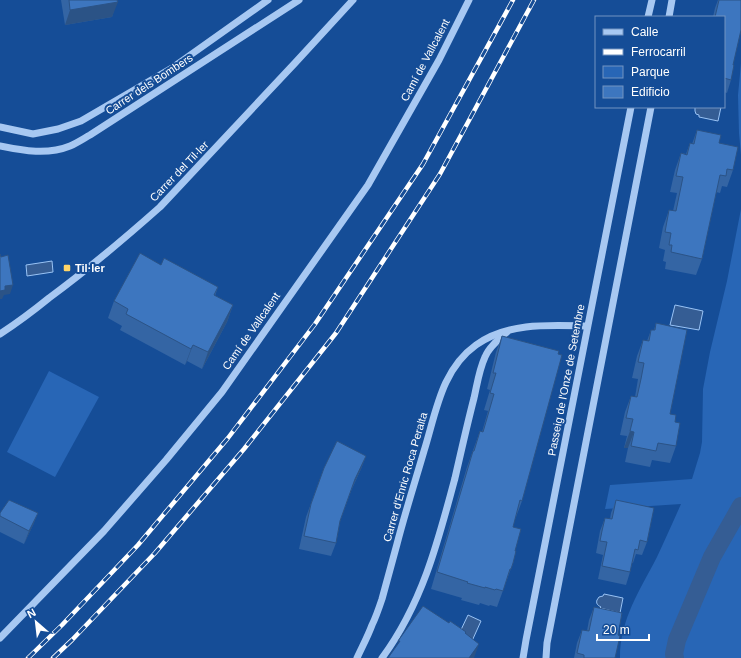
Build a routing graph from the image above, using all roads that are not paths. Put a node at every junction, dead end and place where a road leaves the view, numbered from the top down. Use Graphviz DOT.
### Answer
graph roads {
  1 [pos="268,0"];
  2 [pos="299,0"];
  3 [pos="352,0"];
  4 [pos="469,0"];
  5 [pos="652,0"];
  6 [pos="672,0"];
  7 [pos="648,16"];
  8 [pos="669,16"];
  9 [pos="631,108"];
  10 [pos="651,108"];
  11 [pos="0,127"];
  12 [pos="0,146"];
  13 [pos="588,326"];
  14 [pos="510,330"];
  15 [pos="0,334"];
  16 [pos="0,638"];
  17 [pos="357,658"];
  18 [pos="382,658"];
  19 [pos="523,658"];
  20 [pos="546,658"];
  1 -- 11 [label="street"];
  2 -- 12 [label="street, Carrer dels Bombers"];
  3 -- 15 [label="street, Carrer del Til·ler"];
  4 -- 16 [label="street, Camí de Vallcalent"];
  5 -- 7 [label="street"];
  6 -- 8 [label="street"];
  9 -- 13 [label="street, Passeig de l'Onze de Setembre"];
  10 -- 20 [label="street"];
  13 -- 14 [label="street, Carrer d'Enric Roca Peralta"];
  13 -- 19 [label="street, Passeig de l'Onze de Setembre"];
  14 -- 17 [label="street, Carrer d'Enric Roca Peralta"];
  14 -- 18 [label="street, Carrer d'Enric Roca Peralta"];
}
